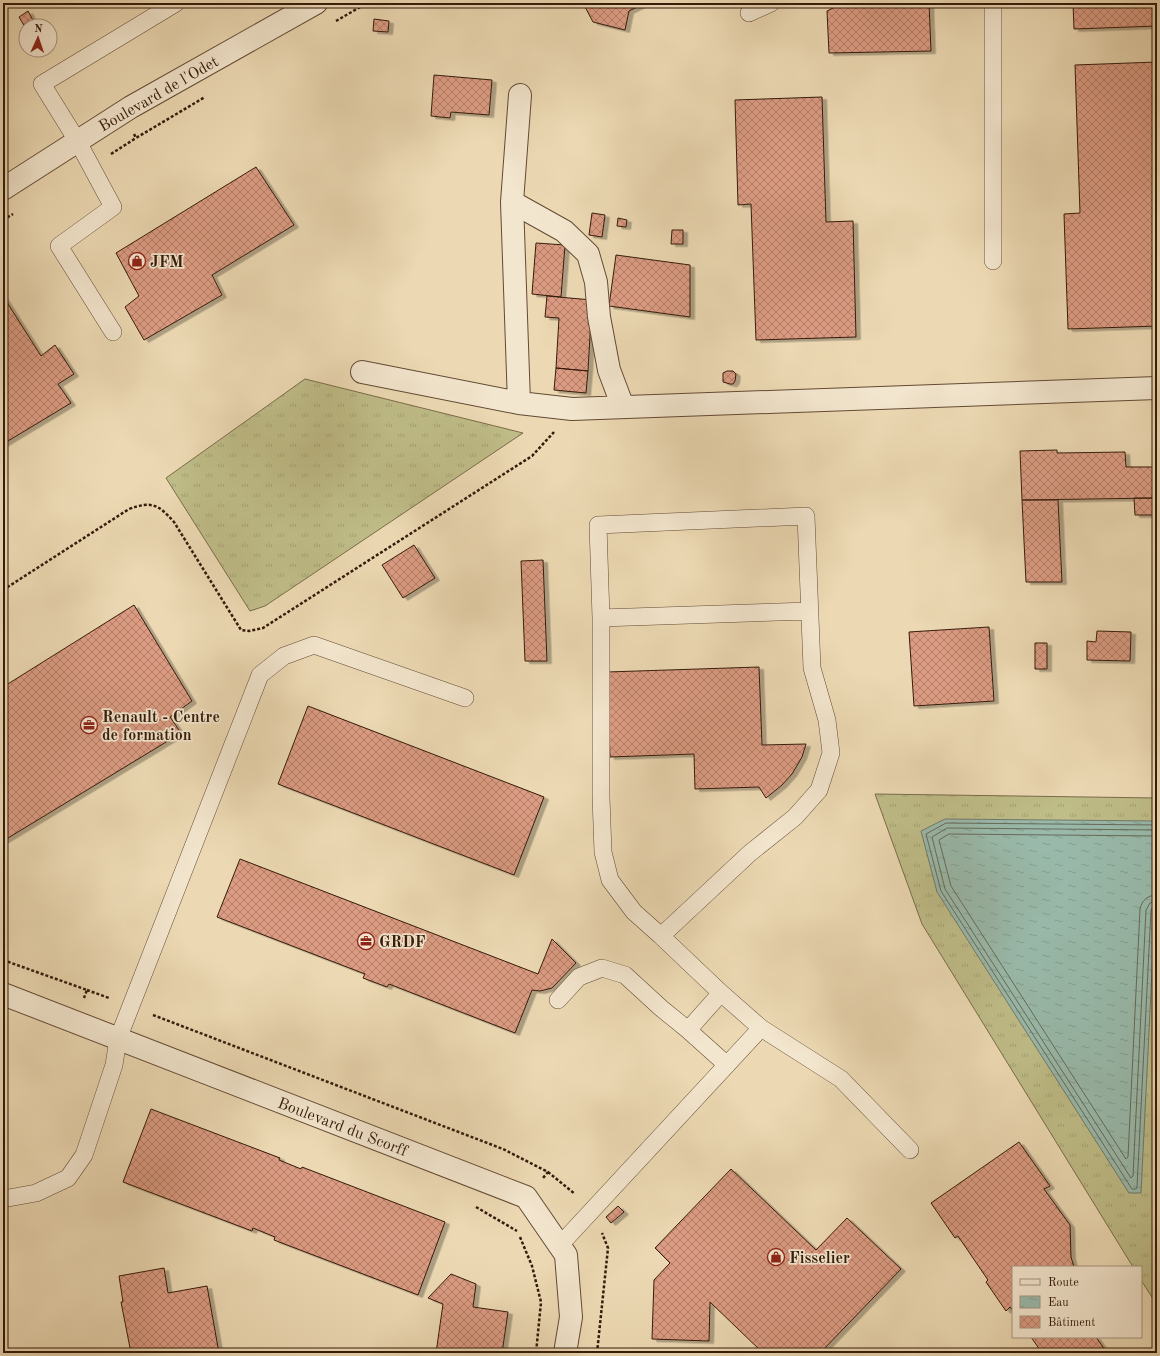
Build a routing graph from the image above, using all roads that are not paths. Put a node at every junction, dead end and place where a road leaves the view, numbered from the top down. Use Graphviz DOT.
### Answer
graph roads {
  1 [pos="176,3"];
  2 [pos="316,3"];
  3 [pos="770,3"];
  4 [pos="993,3"];
  5 [pos="749,13"];
  6 [pos="520,94"];
  7 [pos="78,142"];
  8 [pos="3,188"];
  9 [pos="512,202"];
  10 [pos="993,261"];
  11 [pos="114,332"];
  12 [pos="362,372"];
  13 [pos="1157,388"];
  14 [pos="519,403"];
  15 [pos="623,407"];
  16 [pos="810,611"];
  17 [pos="601,618"];
  18 [pos="465,698"];
  19 [pos="661,936"];
  20 [pos="722,993"];
  21 [pos="3,994"];
  22 [pos="558,1000"];
  23 [pos="761,1028"];
  24 [pos="688,1030"];
  25 [pos="118,1039"];
  26 [pos="727,1065"];
  27 [pos="910,1150"];
  28 [pos="3,1199"];
  29 [pos="559,1246"];
  30 [pos="565,1353"];
  1 -- 7 [label="lane"];
  2 -- 7 [label="street, Boulevard de l'Odet"];
  3 -- 5 [label="lane"];
  4 -- 10 [label="lane"];
  6 -- 9 [label="street"];
  7 -- 8 [label="street, Boulevard de l'Odet"];
  7 -- 11 [label="lane"];
  9 -- 14 [label="street"];
  9 -- 15 [label="street"];
  12 -- 14 [label="street"];
  13 -- 15 [label="street"];
  14 -- 15 [label="street"];
  16 -- 17 [label="lane"];
  16 -- 17 [label="lane"];
  16 -- 19 [label="lane"];
  17 -- 19 [label="lane"];
  18 -- 25 [label="lane"];
  19 -- 20 [label="lane"];
  20 -- 23 [label="lane"];
  20 -- 24 [label="lane"];
  21 -- 25 [label="street, Boulevard du Scorff"];
  22 -- 24 [label="lane"];
  23 -- 26 [label="lane"];
  23 -- 27 [label="lane"];
  24 -- 26 [label="lane"];
  25 -- 28 [label="lane"];
  25 -- 29 [label="street, Boulevard du Scorff"];
  26 -- 29 [label="lane"];
  29 -- 30 [label="street"];
}
